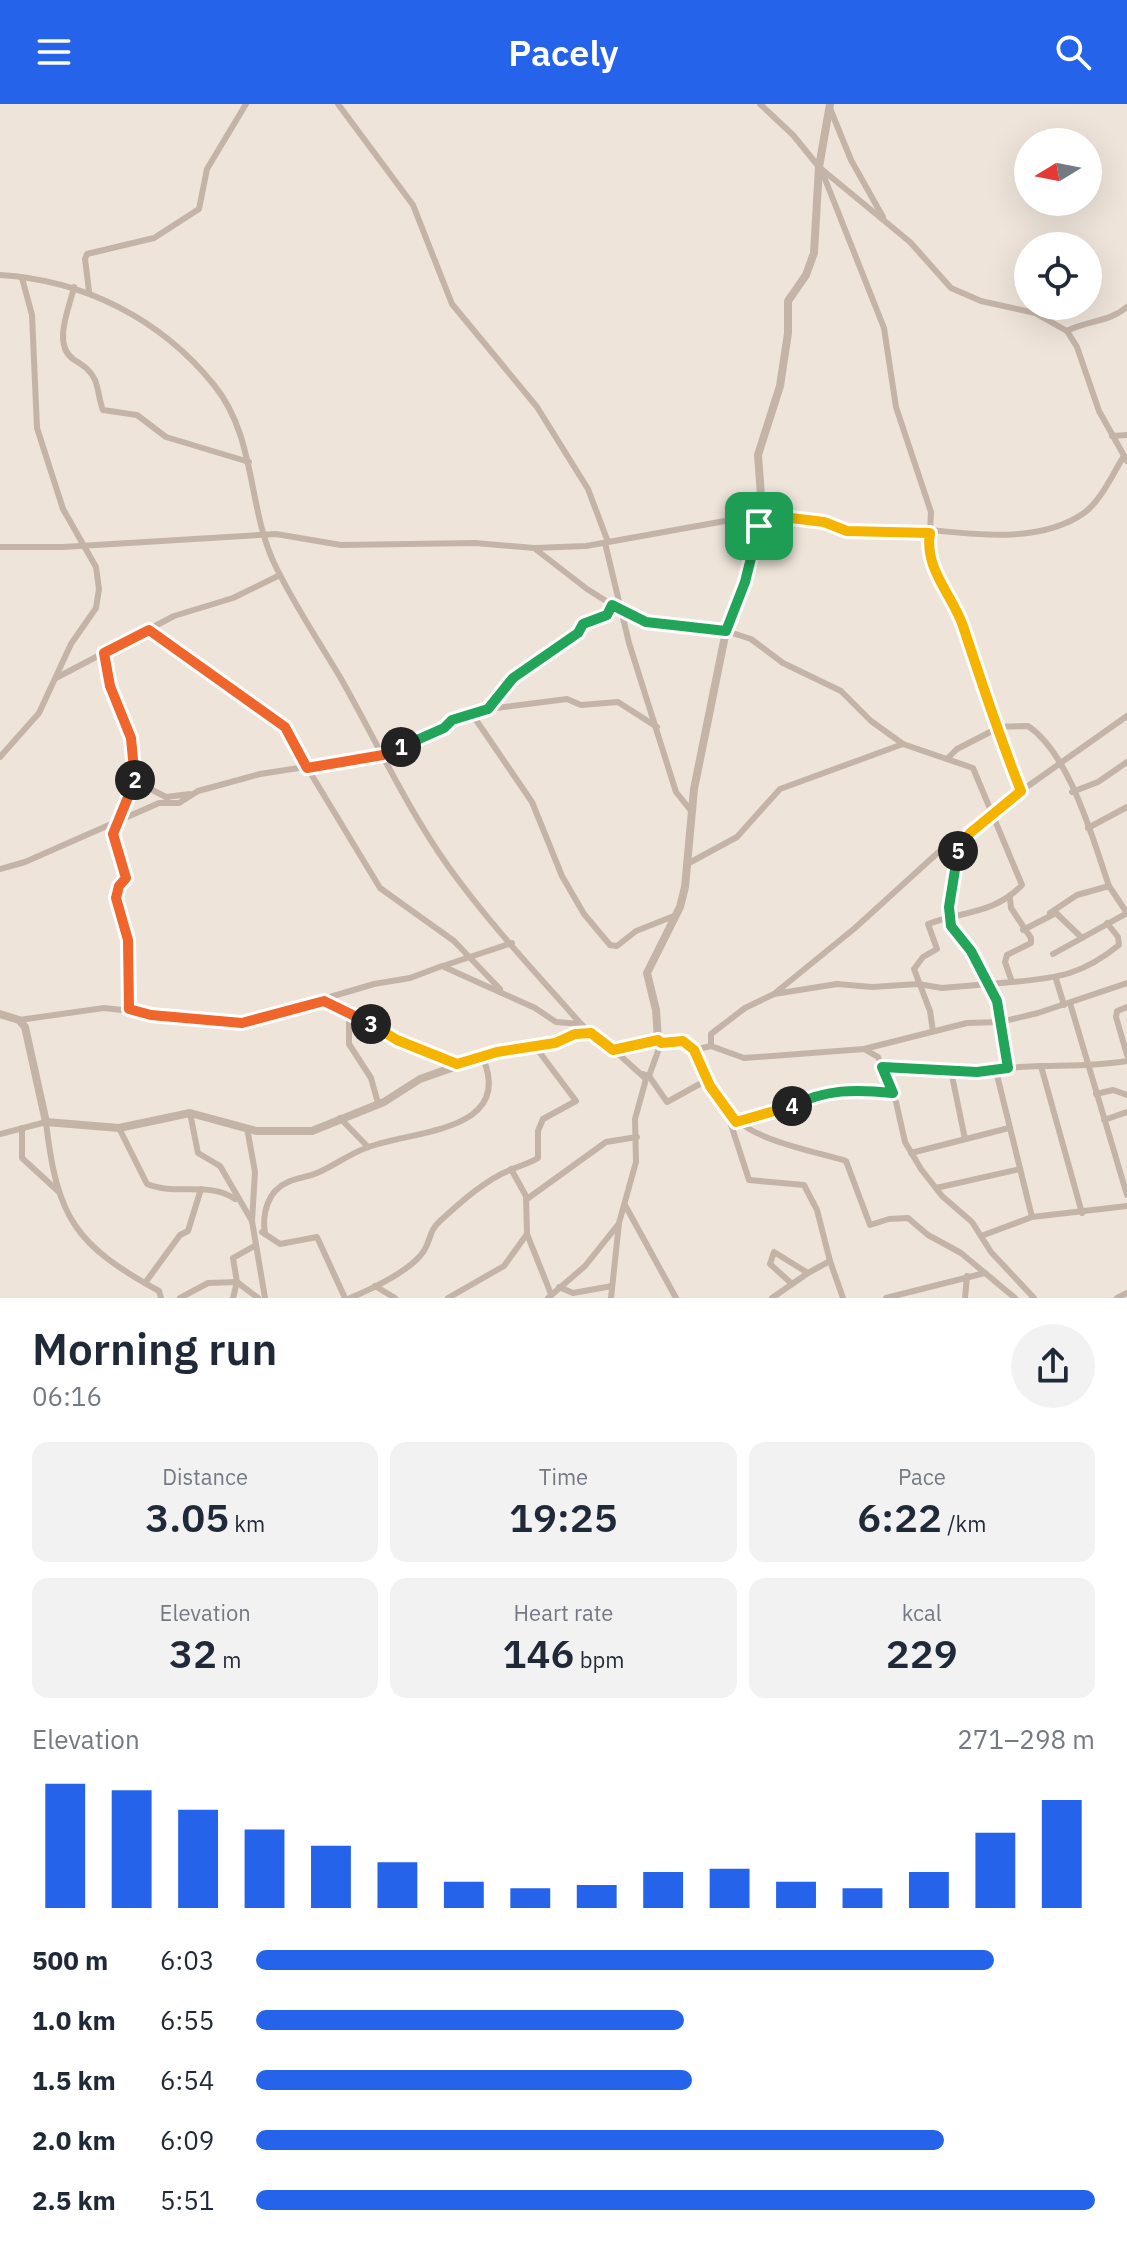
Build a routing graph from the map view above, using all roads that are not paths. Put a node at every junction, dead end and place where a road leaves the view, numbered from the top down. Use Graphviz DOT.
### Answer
graph roads {
  1 [pos="246,104"];
  2 [pos="338,104"];
  3 [pos="760,104"];
  4 [pos="830,105"];
  5 [pos="820,168"];
  6 [pos="884,221"];
  7 [pos="0,275"];
  8 [pos="22,278"];
  9 [pos="74,287"];
  10 [pos="89,291"];
  11 [pos="1127,307"];
  12 [pos="1067,331"];
  13 [pos="1112,436"];
  14 [pos="1127,438"];
  15 [pos="1124,456"];
  16 [pos="249,462"];
  17 [pos="759,524"];
  18 [pos="930,532"];
  19 [pos="261,534"];
  20 [pos="606,543"];
  21 [pos="85,545"];
  22 [pos="0,547"];
  23 [pos="534,548"];
  24 [pos="280,575"];
  25 [pos="612,605"];
  26 [pos="621,612"];
  27 [pos="149,630"];
  28 [pos="726,631"];
  29 [pos="104,653"];
  30 [pos="56,678"];
  31 [pos="488,709"];
  32 [pos="472,714"];
  33 [pos="1127,716"];
  34 [pos="657,727"];
  35 [pos="996,728"];
  36 [pos="903,744"];
  37 [pos="383,755"];
  38 [pos="0,757"];
  39 [pos="948,758"];
  40 [pos="1127,762"];
  41 [pos="1060,764"];
  42 [pos="307,768"];
  43 [pos="135,781"];
  44 [pos="1021,791"];
  45 [pos="1072,792"];
  46 [pos="167,800"];
  47 [pos="1127,807"];
  48 [pos="692,812"];
  49 [pos="995,814"];
  50 [pos="118,821"];
  51 [pos="108,826"];
  52 [pos="1088,828"];
  53 [pos="113,834"];
  54 [pos="967,836"];
  55 [pos="686,866"];
  56 [pos="0,869"];
  57 [pos="1109,886"];
  58 [pos="1010,898"];
  59 [pos="1050,913"];
  60 [pos="675,915"];
  61 [pos="950,917"];
  62 [pos="1107,923"];
  63 [pos="1023,930"];
  64 [pos="1082,938"];
  65 [pos="512,943"];
  66 [pos="1053,954"];
  67 [pos="469,956"];
  68 [pos="442,966"];
  69 [pos="1056,979"];
  70 [pos="1012,982"];
  71 [pos="986,983"];
  72 [pos="1127,983"];
  73 [pos="918,984"];
  74 [pos="503,992"];
  75 [pos="774,994"];
  76 [pos="324,1001"];
  77 [pos="1067,1004"];
  78 [pos="1127,1007"];
  79 [pos="129,1009"];
  80 [pos="0,1014"];
  81 [pos="349,1014"];
  82 [pos="19,1020"];
  83 [pos="1000,1022"];
  84 [pos="581,1024"];
  85 [pos="933,1031"];
  86 [pos="591,1033"];
  87 [pos="660,1042"];
  88 [pos="534,1045"];
  89 [pos="711,1046"];
  90 [pos="864,1049"];
  91 [pos="613,1050"];
  92 [pos="694,1050"];
  93 [pos="482,1056"];
  94 [pos="1127,1058"];
  95 [pos="457,1064"];
  96 [pos="1041,1066"];
  97 [pos="882,1067"];
  98 [pos="1008,1068"];
  99 [pos="1087,1068"];
  100 [pos="951,1071"];
  101 [pos="996,1071"];
  102 [pos="641,1073"];
  103 [pos="649,1076"];
  104 [pos="707,1080"];
  105 [pos="893,1093"];
  106 [pos="1096,1094"];
  107 [pos="1127,1095"];
  108 [pos="378,1103"];
  109 [pos="724,1103"];
  110 [pos="190,1113"];
  111 [pos="1127,1113"];
  112 [pos="340,1118"];
  113 [pos="1104,1120"];
  114 [pos="46,1122"];
  115 [pos="741,1124"];
  116 [pos="22,1128"];
  117 [pos="119,1128"];
  118 [pos="247,1128"];
  119 [pos="1009,1128"];
  120 [pos="0,1134"];
  121 [pos="637,1137"];
  122 [pos="965,1139"];
  123 [pos="368,1147"];
  124 [pos="911,1153"];
  125 [pos="511,1169"];
  126 [pos="1020,1169"];
  127 [pos="936,1188"];
  128 [pos="201,1189"];
  129 [pos="59,1192"];
  130 [pos="1127,1195"];
  131 [pos="527,1199"];
  132 [pos="238,1201"];
  133 [pos="625,1205"];
  134 [pos="1127,1206"];
  135 [pos="1082,1213"];
  136 [pos="1032,1217"];
  137 [pos="252,1221"];
  138 [pos="619,1223"];
  139 [pos="255,1230"];
  140 [pos="265,1234"];
  141 [pos="527,1234"];
  142 [pos="981,1236"];
  143 [pos="256,1245"];
  144 [pos="830,1261"];
  145 [pos="808,1273"];
  146 [pos="985,1273"];
  147 [pos="967,1276"];
  148 [pos="237,1282"];
  149 [pos="145,1283"];
  150 [pos="792,1284"];
  151 [pos="375,1286"];
  152 [pos="612,1286"];
  153 [pos="559,1287"];
  154 [pos="1127,1293"];
  155 [pos="549,1296"];
  156 [pos="161,1298"];
  157 [pos="180,1298"];
  158 [pos="233,1298"];
  159 [pos="258,1298"];
  160 [pos="265,1298"];
  161 [pos="347,1298"];
  162 [pos="395,1298"];
  163 [pos="448,1298"];
  164 [pos="611,1298"];
  165 [pos="676,1298"];
  166 [pos="772,1298"];
  167 [pos="843,1298"];
  168 [pos="886,1298"];
  169 [pos="965,1298"];
  170 [pos="1015,1298"];
  171 [pos="1034,1298"];
  172 [pos="1117,1298"];
  1 -- 10 [label="street"];
  2 -- 20 [label="street"];
  3 -- 5 [label="street"];
  4 -- 5 [label="street"];
  4 -- 6 [label="street"];
  5 -- 6 [label="street"];
  5 -- 17 [label="street"];
  5 -- 18 [label="street"];
  6 -- 12 [label="street"];
  7 -- 8 [label="street"];
  8 -- 9 [label="street"];
  8 -- 21 [label="street"];
  9 -- 10 [label="street"];
  9 -- 16 [label="street"];
  10 -- 16 [label="street"];
  11 -- 12 [label="street"];
  12 -- 13 [label="street"];
  13 -- 14 [label="street"];
  13 -- 15 [label="street"];
  14 -- 15 [label="street"];
  15 -- 18 [label="street"];
  16 -- 19 [label="street"];
  17 -- 18 [label="street"];
  17 -- 20 [label="street"];
  17 -- 28 [label="street"];
  18 -- 35 [label="street"];
  19 -- 21 [label="street"];
  19 -- 23 [label="street"];
  19 -- 24 [label="street"];
  20 -- 23 [label="street"];
  20 -- 26 [label="street"];
  21 -- 22 [label="street"];
  21 -- 30 [label="street"];
  23 -- 25 [label="street"];
  24 -- 27 [label="street"];
  24 -- 37 [label="street"];
  25 -- 26 [label="street"];
  25 -- 31 [label="street"];
  26 -- 28 [label="street"];
  26 -- 34 [label="street"];
  27 -- 29 [label="street"];
  27 -- 42 [label="street"];
  28 -- 36 [label="street"];
  28 -- 48 [label="street"];
  29 -- 30 [label="street"];
  29 -- 43 [label="street"];
  30 -- 38 [label="street"];
  31 -- 32 [label="street"];
  31 -- 34 [label="street"];
  32 -- 37 [label="street"];
  32 -- 60 [label="street"];
  33 -- 41 [label="street"];
  34 -- 48 [label="street"];
  35 -- 39 [label="street"];
  35 -- 41 [label="street"];
  35 -- 44 [label="street"];
  36 -- 39 [label="street"];
  36 -- 55 [label="street"];
  37 -- 42 [label="street"];
  37 -- 65 [label="street"];
  39 -- 49 [label="street"];
  40 -- 45 [label="street"];
  41 -- 44 [label="street"];
  41 -- 45 [label="street"];
  42 -- 46 [label="street"];
  42 -- 67 [label="street"];
  43 -- 46 [label="street"];
  43 -- 50 [label="street"];
  44 -- 49 [label="street"];
  45 -- 52 [label="street"];
  46 -- 50 [label="street"];
  47 -- 52 [label="street"];
  48 -- 55 [label="street"];
  49 -- 54 [label="street"];
  49 -- 58 [label="street"];
  50 -- 51 [label="street"];
  50 -- 53 [label="street"];
  51 -- 53 [label="street"];
  51 -- 56 [label="street"];
  52 -- 57 [label="street"];
  53 -- 79 [label="street"];
  54 -- 61 [label="street"];
  54 -- 75 [label="street"];
  55 -- 60 [label="street"];
  57 -- 59 [label="street"];
  57 -- 62 [label="street"];
  58 -- 61 [label="street"];
  58 -- 63 [label="street"];
  59 -- 63 [label="street"];
  59 -- 64 [label="street"];
  60 -- 87 [label="street"];
  61 -- 71 [label="street"];
  61 -- 73 [label="street"];
  62 -- 64 [label="street"];
  62 -- 69 [label="street"];
  63 -- 70 [label="street"];
  64 -- 66 [label="street"];
  65 -- 67 [label="street"];
  65 -- 84 [label="street"];
  67 -- 68 [label="street"];
  67 -- 74 [label="street"];
  68 -- 74 [label="street"];
  68 -- 76 [label="street"];
  69 -- 70 [label="street"];
  69 -- 77 [label="street"];
  70 -- 71 [label="street"];
  71 -- 73 [label="street"];
  71 -- 83 [label="street"];
  72 -- 77 [label="street"];
  73 -- 75 [label="street"];
  73 -- 85 [label="street"];
  74 -- 84 [label="street"];
  75 -- 89 [label="street"];
  76 -- 79 [label="street"];
  76 -- 81 [label="street"];
  77 -- 83 [label="street"];
  77 -- 99 [label="street"];
  78 -- 94 [label="street"];
  79 -- 82 [label="street"];
  80 -- 82 [label="street"];
  81 -- 95 [label="street"];
  81 -- 108 [label="street"];
  82 -- 114 [label="street"];
  83 -- 85 [label="street"];
  83 -- 98 [label="street"];
  84 -- 86 [label="street"];
  85 -- 90 [label="street"];
  86 -- 88 [label="street"];
  86 -- 91 [label="street"];
  87 -- 91 [label="street"];
  87 -- 92 [label="street"];
  87 -- 103 [label="street"];
  88 -- 93 [label="street"];
  88 -- 125 [label="street"];
  89 -- 90 [label="street"];
  89 -- 92 [label="street"];
  90 -- 97 [label="street"];
  91 -- 102 [label="street"];
  92 -- 104 [label="street"];
  93 -- 95 [label="street"];
  93 -- 123 [label="street"];
  94 -- 99 [label="street"];
  95 -- 108 [label="street"];
  96 -- 98 [label="street"];
  96 -- 99 [label="street"];
  96 -- 135 [label="street"];
  97 -- 100 [label="street"];
  97 -- 105 [label="street"];
  98 -- 101 [label="street"];
  99 -- 106 [label="street"];
  100 -- 101 [label="street"];
  100 -- 122 [label="street"];
  101 -- 119 [label="street"];
  102 -- 103 [label="street"];
  102 -- 121 [label="street"];
  103 -- 104 [label="street"];
  104 -- 109 [label="street"];
  105 -- 115 [label="street"];
  105 -- 124 [label="street"];
  106 -- 107 [label="street"];
  106 -- 113 [label="street"];
  108 -- 112 [label="street"];
  109 -- 115 [label="street"];
  109 -- 144 [label="street"];
  110 -- 117 [label="street"];
  110 -- 118 [label="street"];
  110 -- 132 [label="street"];
  111 -- 113 [label="street"];
  112 -- 118 [label="street"];
  112 -- 123 [label="street"];
  113 -- 130 [label="street"];
  114 -- 116 [label="street"];
  114 -- 117 [label="street"];
  114 -- 129 [label="street"];
  115 -- 146 [label="street"];
  116 -- 120 [label="street"];
  116 -- 129 [label="street"];
  117 -- 128 [label="street"];
  118 -- 137 [label="street"];
  119 -- 122 [label="street"];
  119 -- 126 [label="street"];
  121 -- 131 [label="street"];
  121 -- 133 [label="street"];
  122 -- 124 [label="street"];
  123 -- 140 [label="street"];
  124 -- 127 [label="street"];
  125 -- 131 [label="street"];
  125 -- 151 [label="street"];
  126 -- 127 [label="street"];
  126 -- 136 [label="street"];
  127 -- 142 [label="street"];
  128 -- 132 [label="street"];
  128 -- 149 [label="street"];
  129 -- 149 [label="street"];
  131 -- 141 [label="street"];
  132 -- 137 [label="street"];
  133 -- 138 [label="street"];
  133 -- 165 [label="street"];
  134 -- 135 [label="street"];
  135 -- 136 [label="street"];
  136 -- 142 [label="street"];
  137 -- 139 [label="street"];
  138 -- 152 [label="street"];
  138 -- 153 [label="street"];
  139 -- 140 [label="street"];
  139 -- 143 [label="street"];
  140 -- 161 [label="street"];
  141 -- 155 [label="street"];
  141 -- 163 [label="street"];
  142 -- 171 [label="street"];
  143 -- 148 [label="street"];
  143 -- 160 [label="street"];
  144 -- 145 [label="street"];
  144 -- 167 [label="street"];
  145 -- 150 [label="street"];
  145 -- 150 [label="street"];
  146 -- 147 [label="street"];
  146 -- 170 [label="street"];
  147 -- 168 [label="street"];
  147 -- 169 [label="street"];
  148 -- 157 [label="street"];
  148 -- 158 [label="street"];
  148 -- 159 [label="street"];
  149 -- 156 [label="street"];
  150 -- 166 [label="street"];
  151 -- 161 [label="street"];
  151 -- 162 [label="street"];
  152 -- 153 [label="street"];
  152 -- 164 [label="street"];
  153 -- 155 [label="street"];
  154 -- 172 [label="street"];
}
